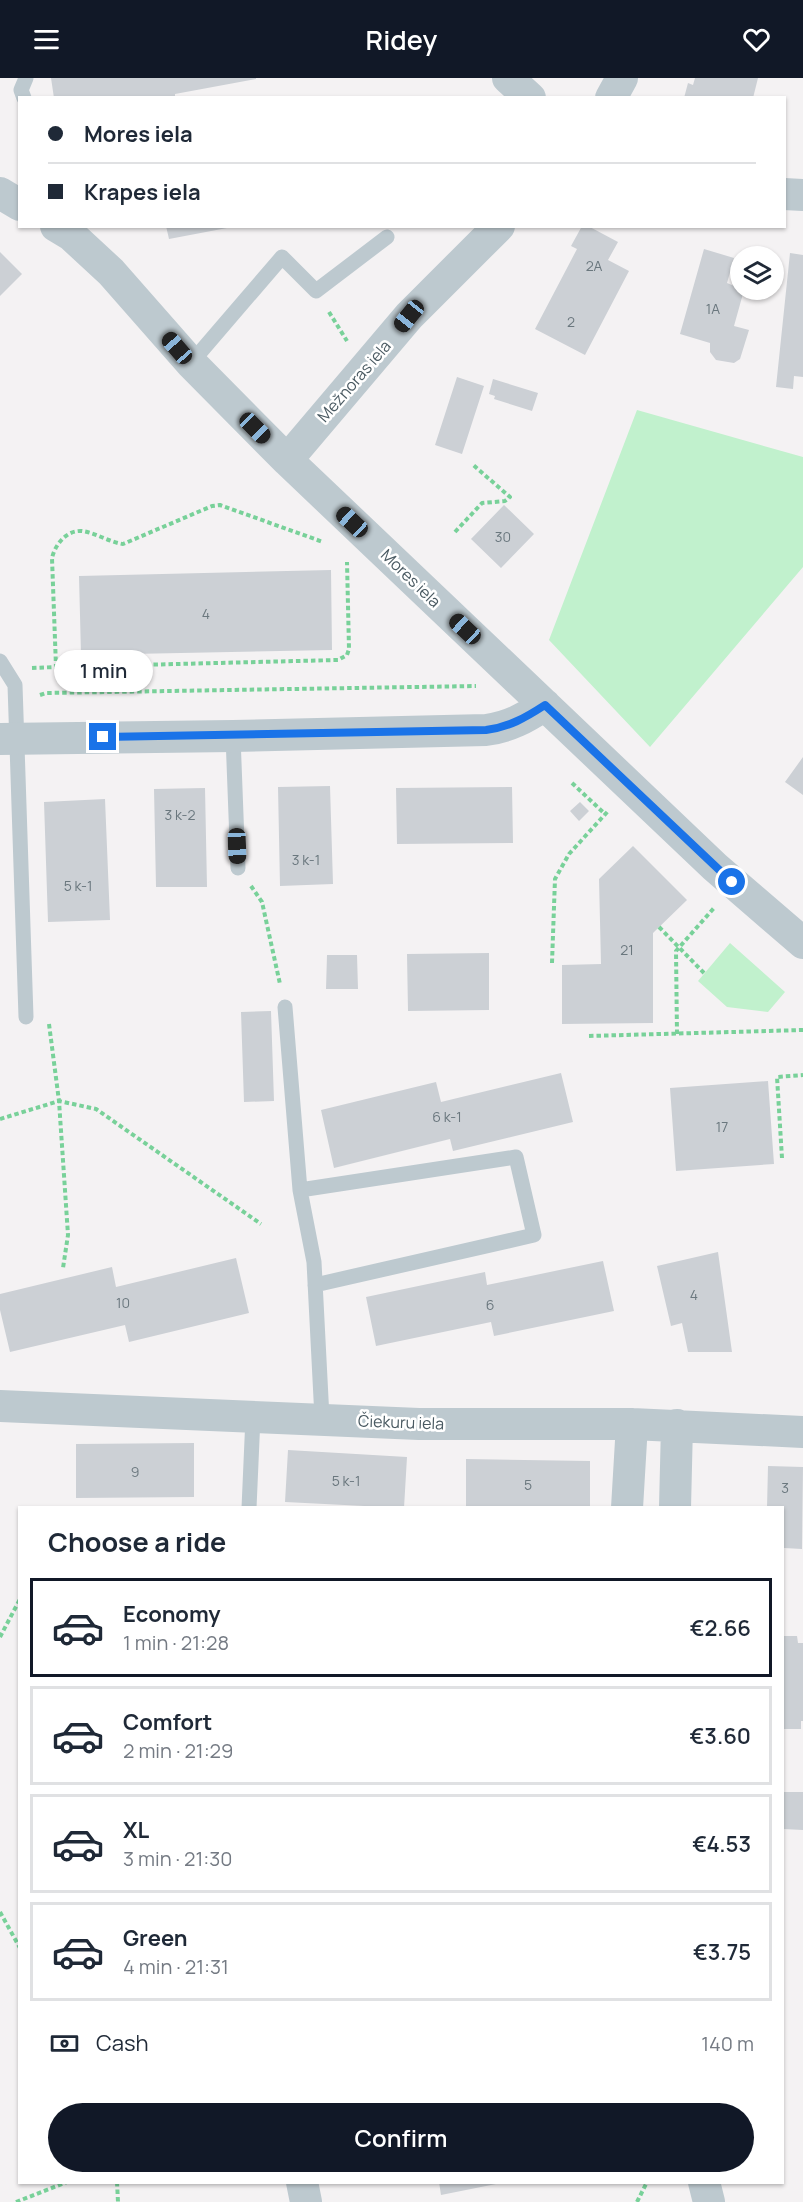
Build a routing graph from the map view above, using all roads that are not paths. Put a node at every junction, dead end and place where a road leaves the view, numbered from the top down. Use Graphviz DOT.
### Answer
graph roads {
  1 [pos="26,78"];
  2 [pos="508,78"];
  3 [pos="622,78"];
  4 [pos="23,96"];
  5 [pos="528,96"];
  6 [pos="612,96"];
  7 [pos="0,193"];
  8 [pos="786,194"];
  9 [pos="803,195"];
  10 [pos="18,204"];
  11 [pos="497,228"];
  12 [pos="65,229"];
  13 [pos="387,237"];
  14 [pos="190,363"];
  15 [pos="286,460"];
  16 [pos="3,665"];
  17 [pos="545,705"];
  18 [pos="233,736"];
  19 [pos="8,739"];
  20 [pos="238,868"];
  21 [pos="803,943"];
  22 [pos="285,1007"];
  23 [pos="26,1017"];
  24 [pos="300,1190"];
  25 [pos="315,1285"];
  26 [pos="0,1406"];
  27 [pos="253,1417"];
  28 [pos="322,1418"];
  29 [pos="632,1424"];
  30 [pos="677,1425"];
  31 [pos="803,1432"];
  32 [pos="249,1506"];
  33 [pos="627,1506"];
  34 [pos="675,1506"];
  35 [pos="302,2184"];
  36 [pos="704,2184"];
  37 [pos="306,2202"];
  38 [pos="709,2202"];
  1 -- 4 [label="lane"];
  2 -- 5 [label="street"];
  3 -- 6 [label="street"];
  7 -- 10 [label="street"];
  8 -- 9 [label="street"];
  11 -- 15 [label="street, Mežnoras iela"];
  12 -- 14 [label="street, Mores iela"];
  13 -- 14 [label="lane"];
  14 -- 15 [label="street, Mores iela"];
  15 -- 17 [label="street, Mores iela"];
  16 -- 19 [label="lane"];
  17 -- 18 [label="street"];
  17 -- 21 [label="street, Mores iela"];
  18 -- 19 [label="street"];
  18 -- 20 [label="lane"];
  19 -- 23 [label="lane"];
  22 -- 24 [label="lane"];
  24 -- 25 [label="lane"];
  24 -- 25 [label="lane"];
  25 -- 28 [label="lane"];
  26 -- 27 [label="street, Čiekuru iela"];
  27 -- 28 [label="street, Čiekuru iela"];
  27 -- 32 [label="lane"];
  28 -- 29 [label="street, Čiekuru iela"];
  29 -- 30 [label="street, Čiekuru iela"];
  29 -- 33 [label="street"];
  30 -- 31 [label="street, Čiekuru iela"];
  30 -- 34 [label="street"];
  35 -- 37 [label="street"];
  36 -- 38 [label="street"];
}
